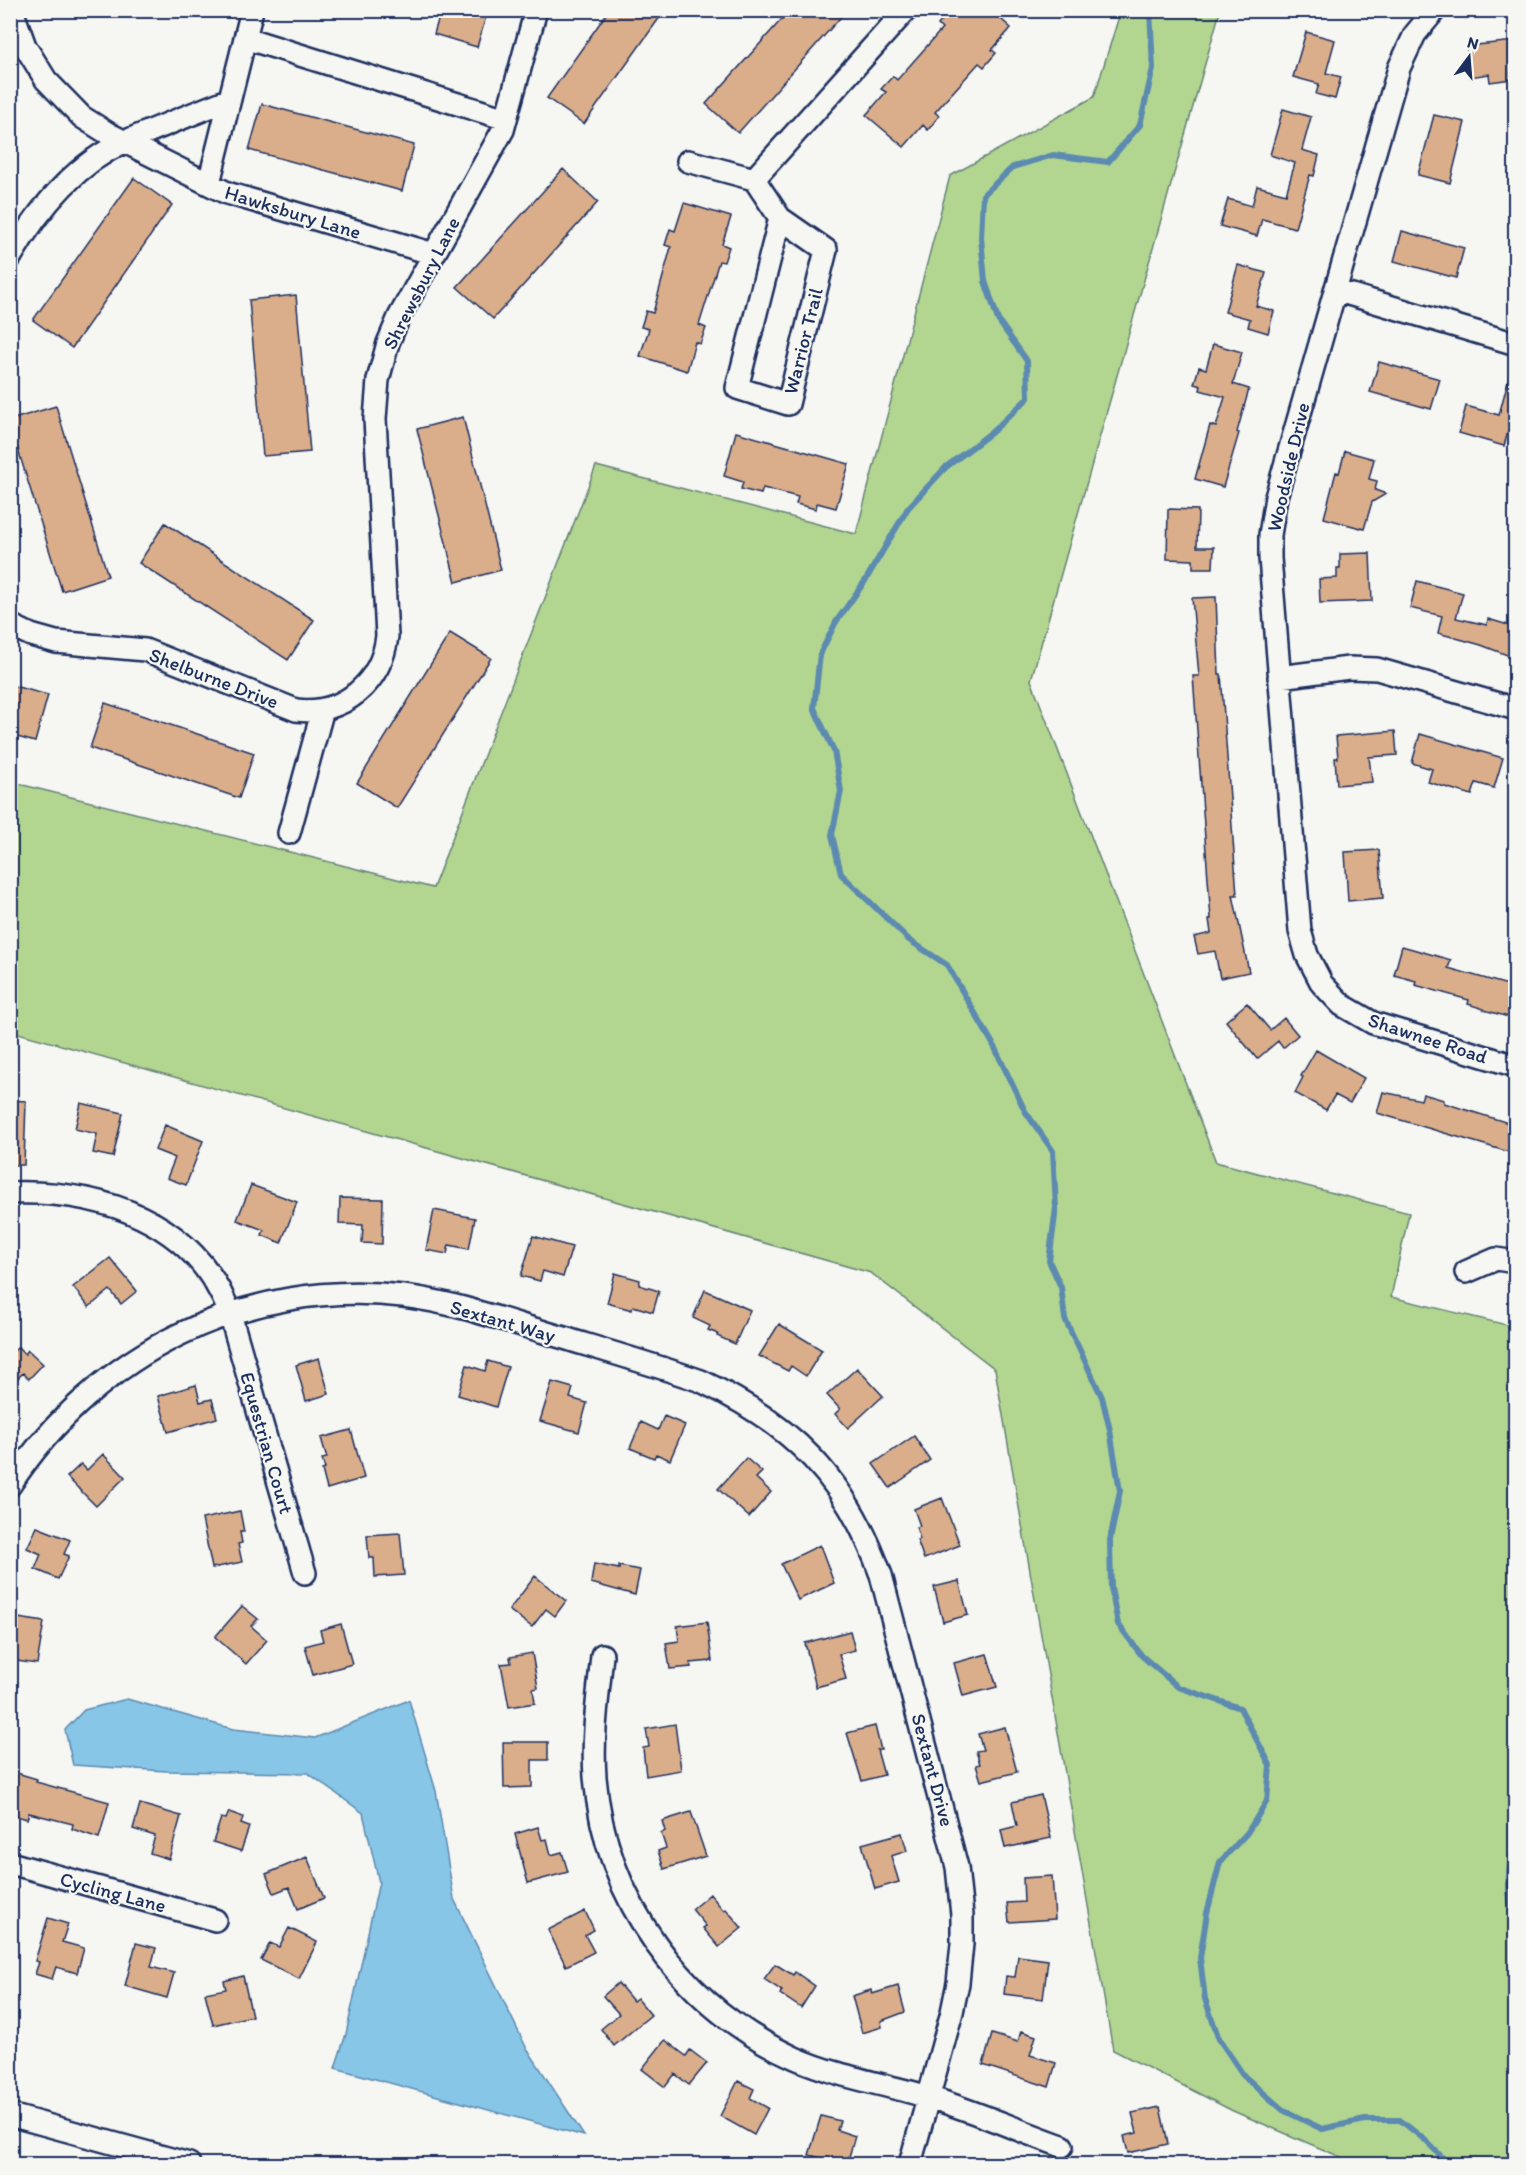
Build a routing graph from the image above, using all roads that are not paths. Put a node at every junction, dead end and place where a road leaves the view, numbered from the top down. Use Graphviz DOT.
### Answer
graph roads {
  1 [pos="12,10"];
  2 [pos="252,10"];
  3 [pos="536,10"];
  4 [pos="906,10"];
  5 [pos="1435,10"];
  6 [pos="245,38"];
  7 [pos="230,99"];
  8 [pos="506,119"];
  9 [pos="125,142"];
  10 [pos="688,161"];
  11 [pos="754,179"];
  12 [pos="209,183"];
  13 [pos="780,218"];
  14 [pos="434,254"];
  15 [pos="10,258"];
  16 [pos="1335,291"];
  17 [pos="1515,344"];
  18 [pos="10,625"];
  19 [pos="1279,677"];
  20 [pos="347,701"];
  21 [pos="323,709"];
  22 [pos="1515,709"];
  23 [pos="289,833"];
  24 [pos="1304,946"];
  25 [pos="1515,1066"];
  26 [pos="10,1193"];
  27 [pos="1515,1262"];
  28 [pos="1466,1272"];
  29 [pos="230,1314"];
  30 [pos="763,1415"];
  31 [pos="10,1485"];
  32 [pos="305,1573"];
  33 [pos="602,1655"];
  34 [pos="10,1863"];
  35 [pos="215,1920"];
  36 [pos="928,2097"];
  37 [pos="10,2115"];
  38 [pos="1062,2146"];
  39 [pos="175,2163"];
  40 [pos="910,2164"];
  1 -- 9 [label="street, Hawksbury Lane"];
  2 -- 6 [label="street"];
  3 -- 8 [label="street, Shrewsbury Lane"];
  4 -- 11 [label="street"];
  5 -- 16 [label="street, Woodside Drive"];
  6 -- 7 [label="street"];
  6 -- 8 [label="street"];
  7 -- 9 [label="street"];
  7 -- 12 [label="street"];
  8 -- 14 [label="street, Shrewsbury Lane"];
  9 -- 12 [label="street, Hawksbury Lane"];
  9 -- 15 [label="street"];
  10 -- 11 [label="street"];
  11 -- 13 [label="street, Warrior Trail"];
  12 -- 14 [label="street, Hawksbury Lane"];
  13 -- 13 [label="street, Warrior Trail"];
  14 -- 20 [label="street, Shrewsbury Lane"];
  16 -- 17 [label="street"];
  16 -- 19 [label="street, Woodside Drive"];
  18 -- 21 [label="street, Shelburne Drive"];
  19 -- 22 [label="street"];
  19 -- 24 [label="street, Woodside Drive"];
  20 -- 21 [label="street, Shelburne Drive"];
  21 -- 23 [label="street"];
  24 -- 25 [label="street, Shawnee Road"];
  26 -- 29 [label="street, Equestrian Court"];
  27 -- 28 [label="street"];
  29 -- 30 [label="street, Sextant Way"];
  29 -- 31 [label="street, Sextant Way"];
  29 -- 32 [label="street, Equestrian Court"];
  30 -- 36 [label="street, Sextant Drive"];
  33 -- 36 [label="street"];
  34 -- 35 [label="street, Cycling Lane"];
  36 -- 38 [label="street"];
  36 -- 40 [label="street, Sextant Drive"];
  37 -- 39 [label="street"];
}
